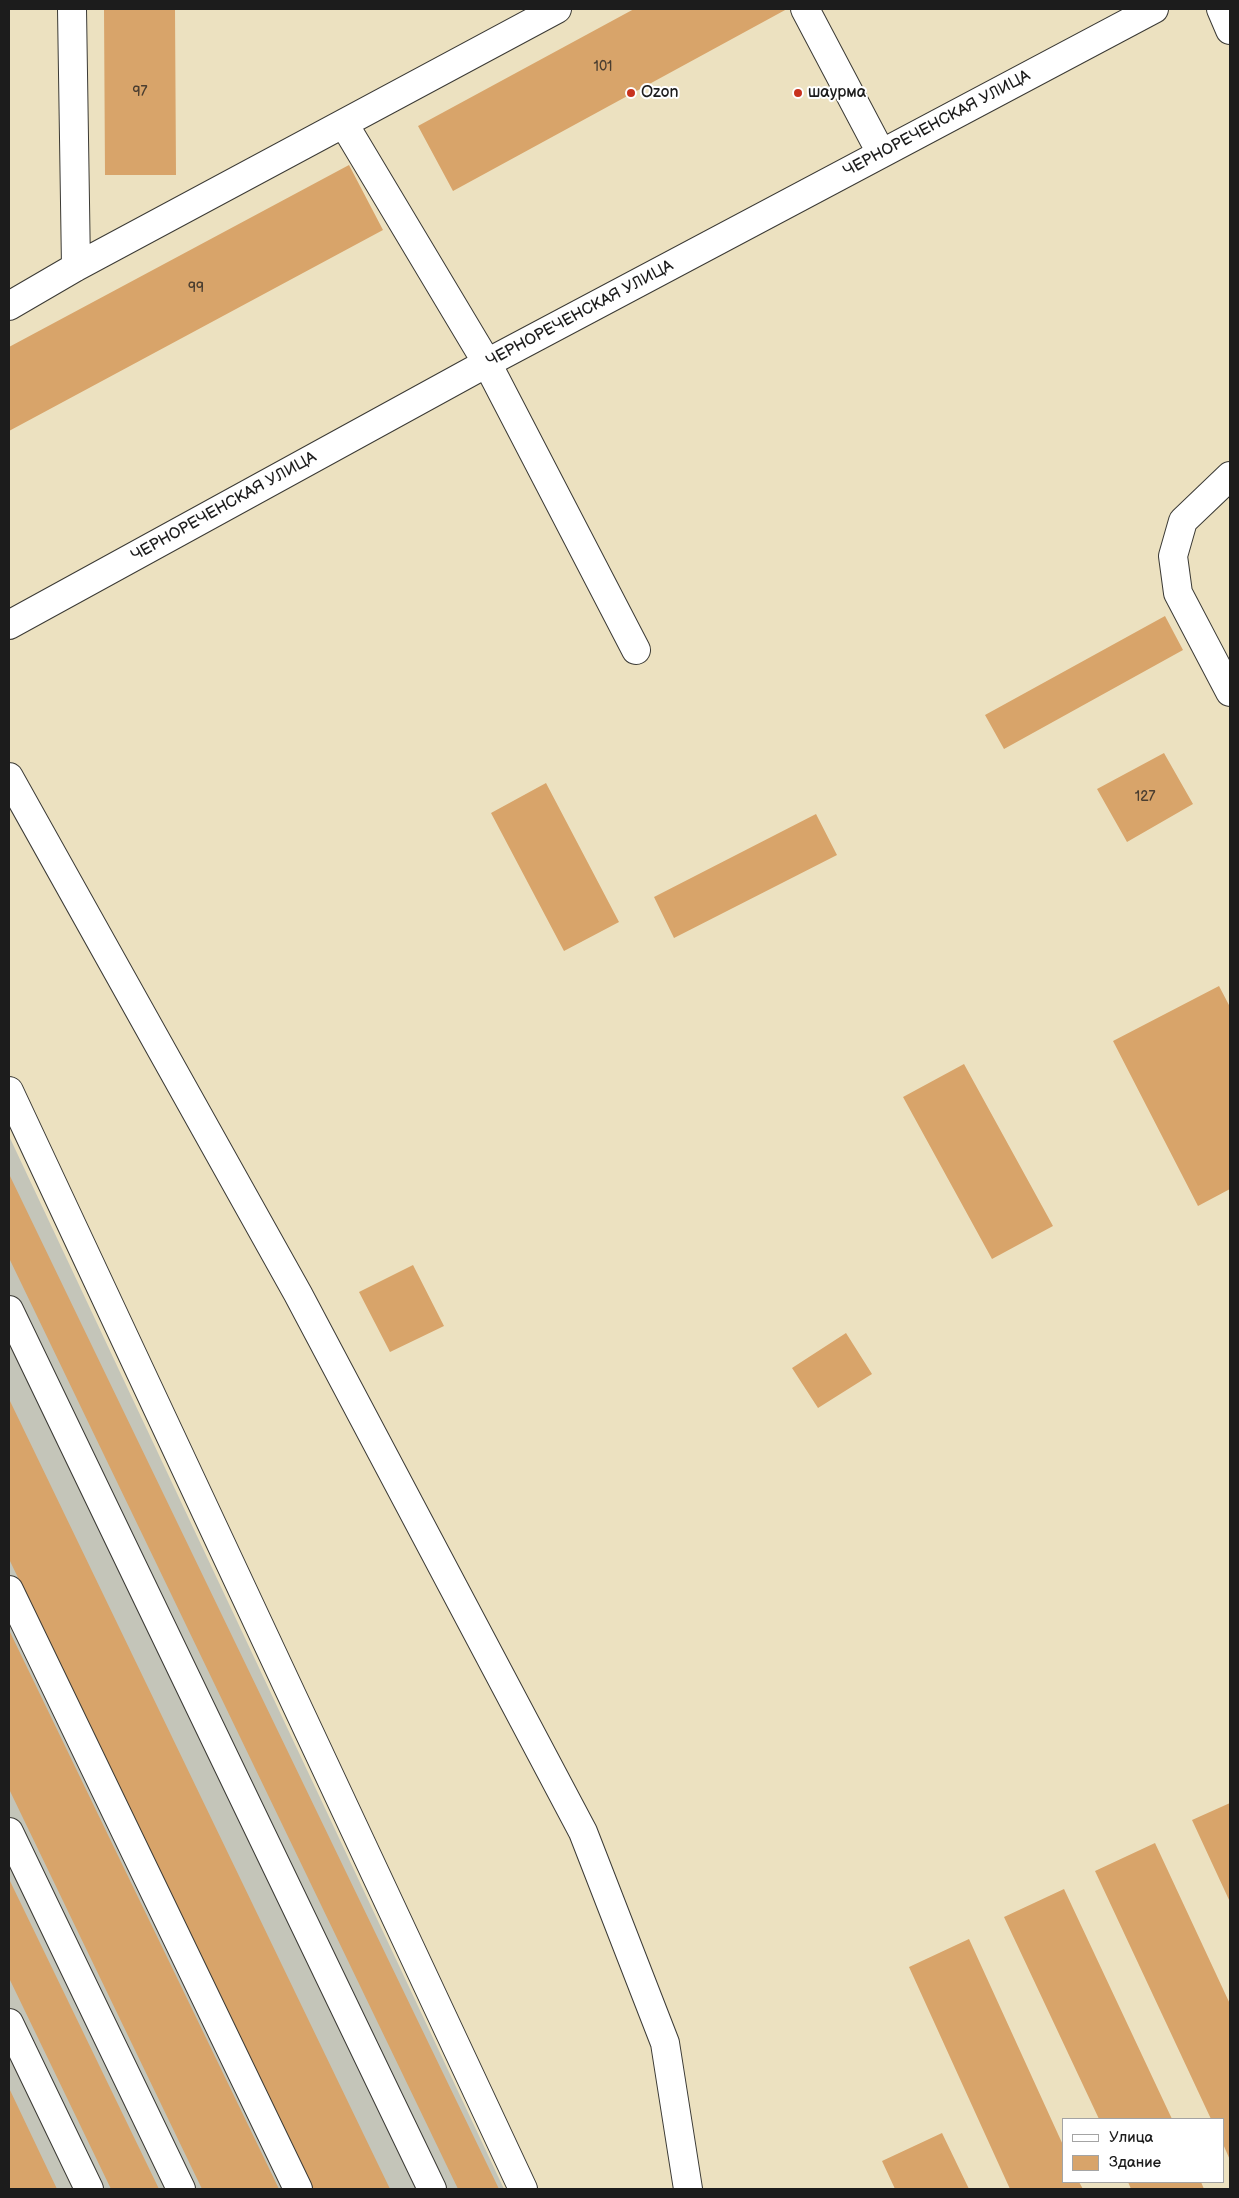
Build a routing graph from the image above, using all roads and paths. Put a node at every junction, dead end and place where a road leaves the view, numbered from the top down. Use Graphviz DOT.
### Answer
graph roads {
  1 [pos="72,9"];
  2 [pos="557,9"];
  3 [pos="805,9"];
  4 [pos="1154,9"];
  5 [pos="1221,9"];
  6 [pos="1230,30"];
  7 [pos="344,124"];
  8 [pos="881,153"];
  9 [pos="76,267"];
  10 [pos="9,306"];
  11 [pos="486,363"];
  12 [pos="1230,476"];
  13 [pos="9,625"];
  14 [pos="636,650"];
  15 [pos="1230,692"];
  16 [pos="9,777"];
  17 [pos="9,1091"];
  18 [pos="9,1310"];
  19 [pos="9,1590"];
  20 [pos="9,1832"];
  21 [pos="9,2023"];
  22 [pos="90,2189"];
  23 [pos="181,2189"];
  24 [pos="298,2189"];
  25 [pos="432,2189"];
  26 [pos="523,2189"];
  27 [pos="688,2189"];
  1 -- 9 [label="main road"];
  2 -- 7 [label="main road"];
  3 -- 8 [label="main road"];
  4 -- 8 [label="main road, ЧЕРНОРЕЧЕНСКАЯ УЛИЦА"];
  5 -- 6 [label="main road"];
  7 -- 9 [label="main road"];
  7 -- 11 [label="main road"];
  8 -- 11 [label="main road, ЧЕРНОРЕЧЕНСКАЯ УЛИЦА"];
  9 -- 10 [label="main road"];
  11 -- 13 [label="main road, ЧЕРНОРЕЧЕНСКАЯ УЛИЦА"];
  11 -- 14 [label="main road"];
  12 -- 15 [label="main road"];
  16 -- 27 [label="main road"];
  17 -- 26 [label="main road"];
  18 -- 25 [label="main road"];
  19 -- 24 [label="main road"];
  20 -- 23 [label="main road"];
  21 -- 22 [label="main road"];
}
